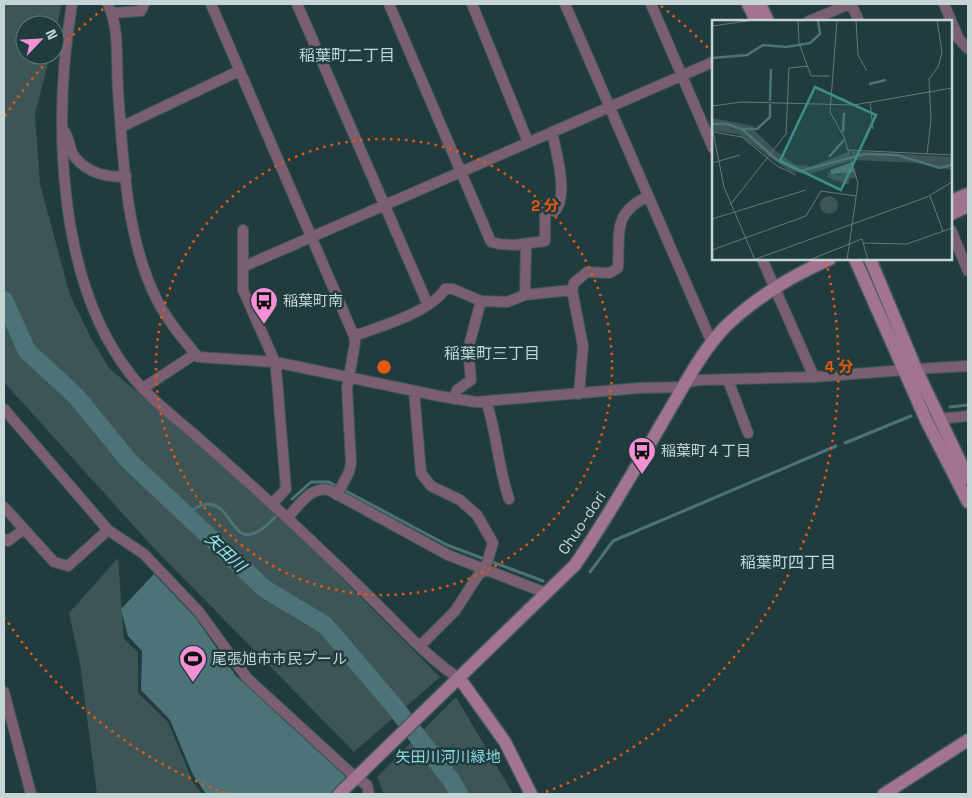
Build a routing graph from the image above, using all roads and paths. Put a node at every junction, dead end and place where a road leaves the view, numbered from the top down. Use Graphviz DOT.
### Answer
graph roads {
  1 [pos="72,4"];
  2 [pos="144,4"];
  3 [pos="211,4"];
  4 [pos="297,4"];
  5 [pos="389,4"];
  6 [pos="472,4"];
  7 [pos="565,4"];
  8 [pos="651,4"];
  9 [pos="748,4"];
  10 [pos="760,4"];
  11 [pos="850,4"];
  12 [pos="944,4"];
  13 [pos="110,8"];
  14 [pos="756,20"];
  15 [pos="768,20"];
  16 [pos="811,20"];
  17 [pos="858,20"];
  18 [pos="951,20"];
  19 [pos="952,23"];
  20 [pos="968,49"];
  21 [pos="712,62"];
  22 [pos="239,71"];
  23 [pos="682,76"];
  24 [pos="609,108"];
  25 [pos="121,127"];
  26 [pos="62,129"];
  27 [pos="552,132"];
  28 [pos="528,142"];
  29 [pos="712,146"];
  30 [pos="460,171"];
  31 [pos="126,176"];
  32 [pos="968,194"];
  33 [pos="647,196"];
  34 [pos="952,201"];
  35 [pos="384,205"];
  36 [pos="968,206"];
  37 [pos="952,214"];
  38 [pos="243,230"];
  39 [pos="952,232"];
  40 [pos="311,237"];
  41 [pos="526,244"];
  42 [pos="762,260"];
  43 [pos="828,260"];
  44 [pos="856,260"];
  45 [pos="870,260"];
  46 [pos="245,266"];
  47 [pos="968,271"];
  48 [pos="774,287"];
  49 [pos="572,290"];
  50 [pos="525,295"];
  51 [pos="481,301"];
  52 [pos="428,305"];
  53 [pos="354,336"];
  54 [pos="712,343"];
  55 [pos="195,354"];
  56 [pos="275,362"];
  57 [pos="968,366"];
  58 [pos="910,369"];
  59 [pos="814,377"];
  60 [pos="348,378"];
  61 [pos="728,380"];
  62 [pos="684,385"];
  63 [pos="143,388"];
  64 [pos="414,391"];
  65 [pos="579,394"];
  66 [pos="454,399"];
  67 [pos="486,401"];
  68 [pos="4,409"];
  69 [pos="968,416"];
  70 [pos="938,419"];
  71 [pos="748,433"];
  72 [pos="968,478"];
  73 [pos="340,489"];
  74 [pos="509,499"];
  75 [pos="968,502"];
  76 [pos="272,504"];
  77 [pos="4,507"];
  78 [pos="287,518"];
  79 [pos="24,530"];
  80 [pos="108,530"];
  81 [pos="4,539"];
  82 [pos="486,565"];
  83 [pos="546,593"];
  84 [pos="420,646"];
  85 [pos="456,682"];
  86 [pos="4,692"];
  87 [pos="968,740"];
  88 [pos="355,777"];
  89 [pos="31,794"];
  90 [pos="339,794"];
  91 [pos="369,794"];
  92 [pos="531,794"];
  93 [pos="884,794"];
  1 -- 26 [label="street"];
  2 -- 13 [label="street"];
  3 -- 22 [label="street"];
  4 -- 35 [label="street"];
  5 -- 30 [label="street"];
  6 -- 28 [label="street"];
  7 -- 24 [label="street"];
  8 -- 23 [label="street"];
  9 -- 14 [label="street"];
  10 -- 15 [label="street"];
  11 -- 16 [label="street"];
  11 -- 17 [label="street"];
  12 -- 18 [label="street"];
  13 -- 25 [label="street"];
  19 -- 20 [label="street"];
  21 -- 23 [label="street"];
  22 -- 25 [label="street"];
  22 -- 40 [label="street"];
  23 -- 24 [label="street"];
  23 -- 29 [label="street"];
  24 -- 27 [label="street"];
  24 -- 33 [label="street"];
  25 -- 31 [label="street"];
  26 -- 31 [label="street"];
  26 -- 63 [label="street"];
  27 -- 28 [label="street"];
  27 -- 41 [label="street"];
  28 -- 30 [label="street"];
  30 -- 35 [label="street"];
  30 -- 41 [label="street"];
  31 -- 55 [label="street"];
  32 -- 34 [label="street"];
  33 -- 49 [label="street"];
  33 -- 54 [label="street"];
  35 -- 40 [label="street"];
  35 -- 52 [label="street"];
  36 -- 37 [label="street"];
  38 -- 46 [label="street"];
  39 -- 47 [label="street"];
  40 -- 46 [label="street"];
  40 -- 53 [label="street"];
  41 -- 50 [label="street"];
  42 -- 48 [label="street"];
  43 -- 48 [label="street, Chuo-dori"];
  44 -- 58 [label="street"];
  45 -- 58 [label="street"];
  46 -- 56 [label="street"];
  48 -- 54 [label="street, Chuo-dori"];
  48 -- 59 [label="street"];
  49 -- 50 [label="street"];
  49 -- 65 [label="street"];
  50 -- 51 [label="street"];
  51 -- 52 [label="street"];
  51 -- 66 [label="street"];
  52 -- 53 [label="street"];
  53 -- 60 [label="street"];
  54 -- 62 [label="street, Chuo-dori"];
  55 -- 56 [label="street"];
  55 -- 63 [label="street"];
  56 -- 60 [label="street"];
  56 -- 76 [label="street"];
  57 -- 58 [label="street"];
  58 -- 59 [label="street"];
  58 -- 70 [label="street"];
  58 -- 75 [label="street"];
  59 -- 61 [label="street"];
  60 -- 64 [label="street"];
  60 -- 73 [label="street"];
  61 -- 62 [label="street"];
  61 -- 71 [label="street"];
  62 -- 65 [label="street"];
  62 -- 83 [label="street, Chuo-dori"];
  63 -- 76 [label="street"];
  64 -- 66 [label="street"];
  64 -- 82 [label="street"];
  65 -- 67 [label="street"];
  66 -- 67 [label="street"];
  67 -- 74 [label="street"];
  68 -- 80 [label="street"];
  69 -- 70 [label="street"];
  70 -- 72 [label="street"];
  73 -- 78 [label="street"];
  73 -- 82 [label="street"];
  76 -- 78 [label="street"];
  77 -- 79 [label="street"];
  78 -- 84 [label="street"];
  79 -- 80 [label="street"];
  79 -- 81 [label="street"];
  80 -- 88 [label="street"];
  82 -- 83 [label="street"];
  82 -- 84 [label="street"];
  83 -- 85 [label="street, Chuo-dori"];
  84 -- 85 [label="street"];
  85 -- 88 [label="street, Chuo-dori"];
  85 -- 92 [label="street"];
  86 -- 89 [label="street"];
  87 -- 93 [label="street"];
  88 -- 90 [label="street, Chuo-dori"];
  88 -- 91 [label="street"];
}
